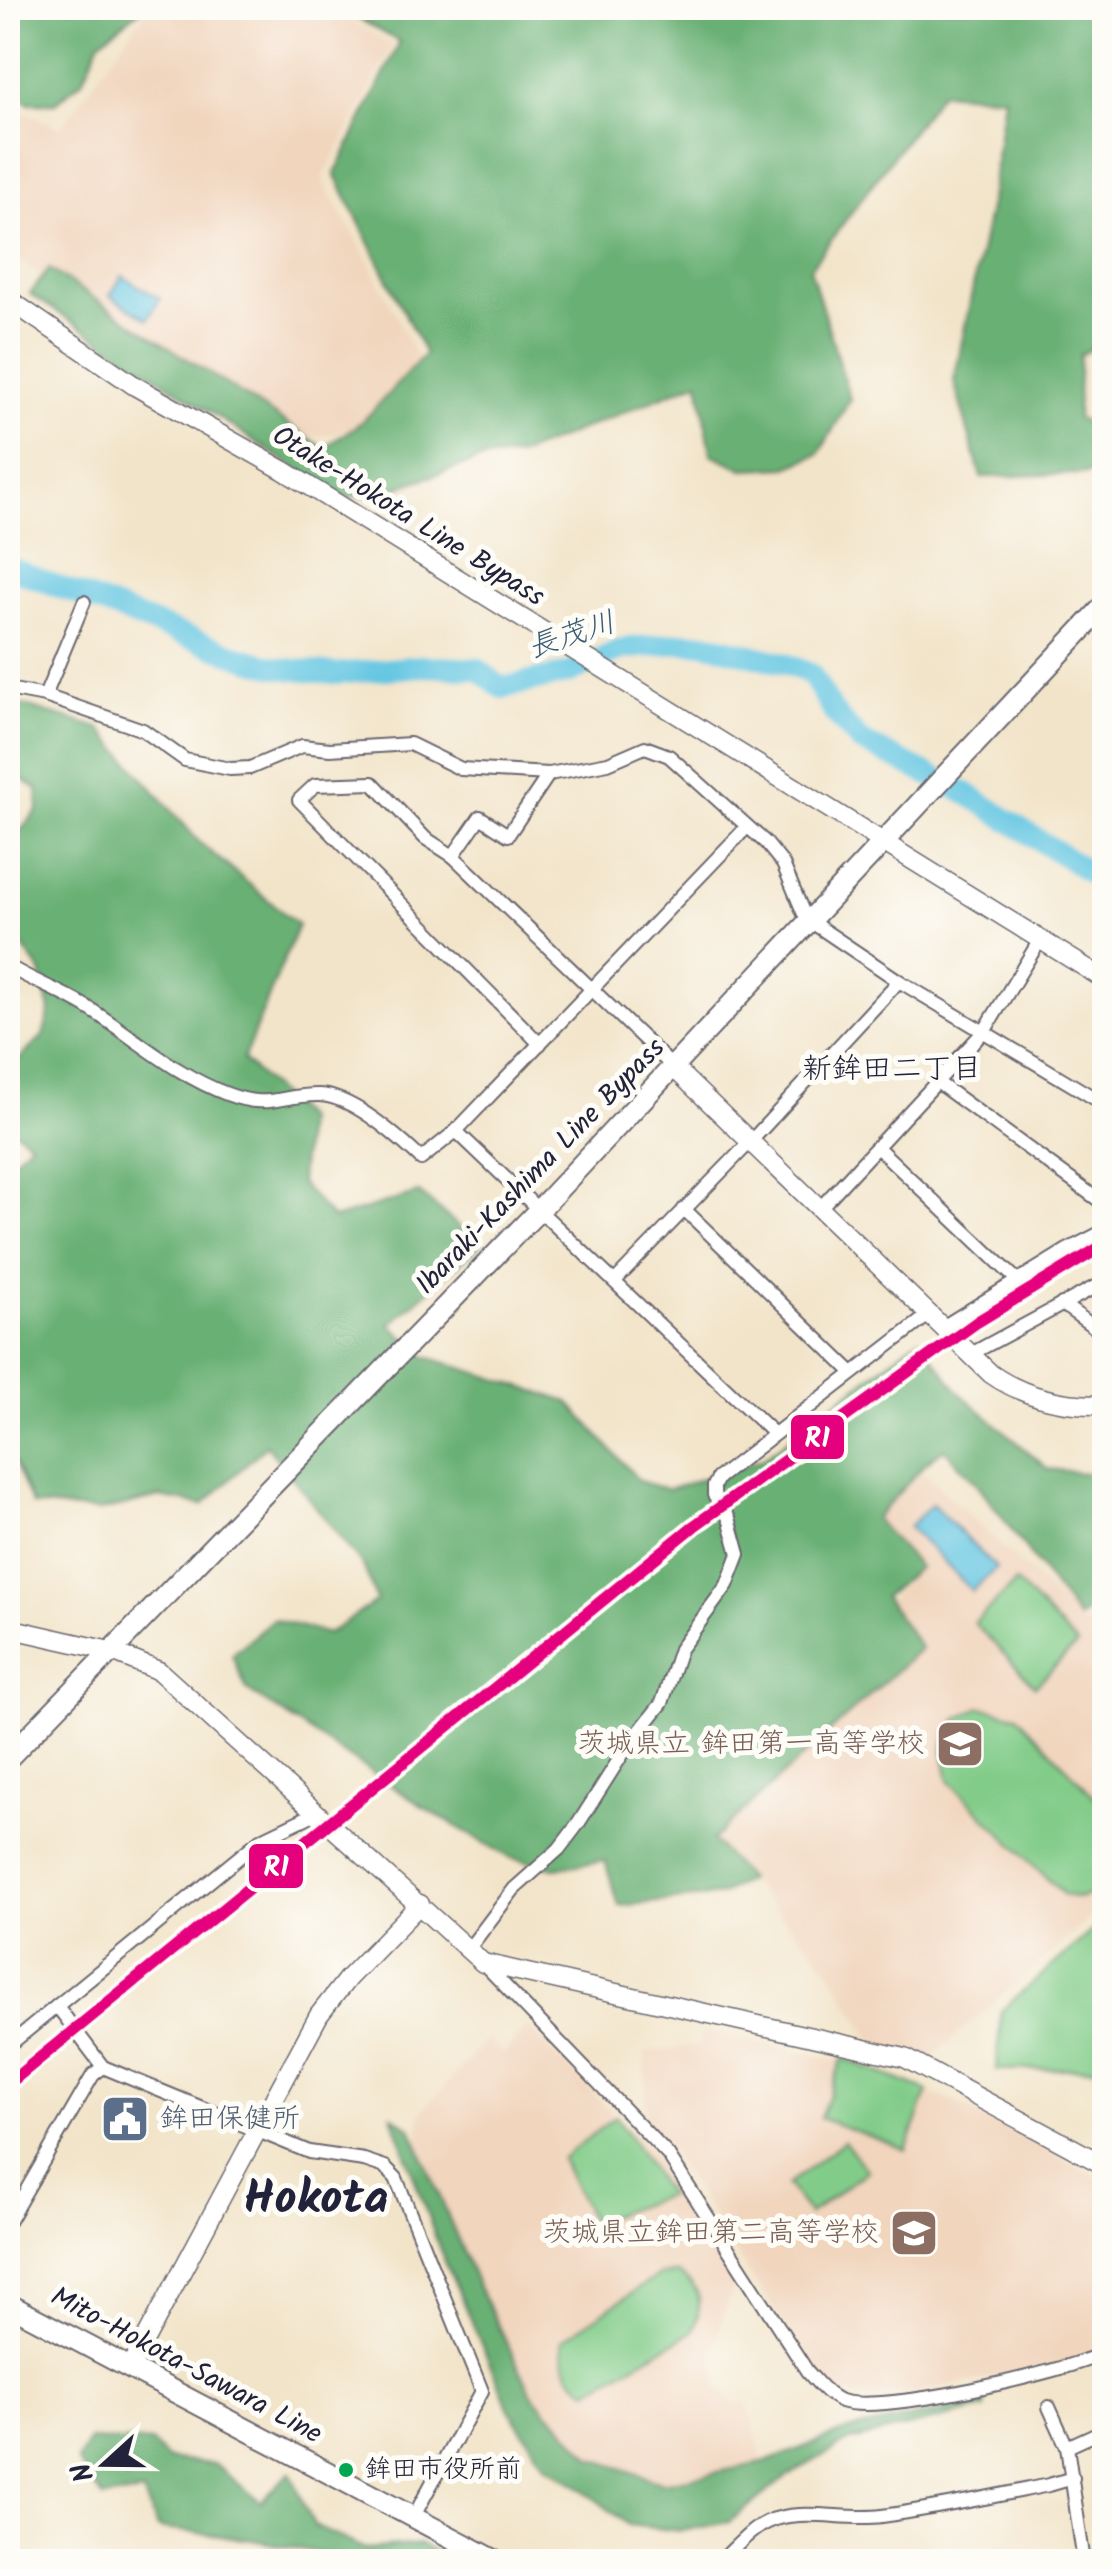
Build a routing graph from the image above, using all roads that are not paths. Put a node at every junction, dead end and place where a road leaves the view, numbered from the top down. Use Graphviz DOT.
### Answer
graph roads {
  1 [pos="8,299"];
  2 [pos="84,602"];
  3 [pos="1104,606"];
  4 [pos="8,690"];
  5 [pos="44,696"];
  6 [pos="549,774"];
  7 [pos="747,827"];
  8 [pos="883,842"];
  9 [pos="453,856"];
  10 [pos="810,921"];
  11 [pos="1040,940"];
  12 [pos="8,966"];
  13 [pos="1104,979"];
  14 [pos="899,980"];
  15 [pos="592,990"];
  16 [pos="985,1030"];
  17 [pos="540,1044"];
  18 [pos="674,1068"];
  19 [pos="937,1082"];
  20 [pos="1104,1104"];
  21 [pos="456,1131"];
  22 [pos="751,1141"];
  23 [pos="878,1147"];
  24 [pos="1104,1204"];
  25 [pos="820,1207"];
  26 [pos="684,1209"];
  27 [pos="539,1210"];
  28 [pos="1104,1231"];
  29 [pos="1018,1280"];
  30 [pos="615,1281"];
  31 [pos="1104,1282"];
  32 [pos="1062,1304"];
  33 [pos="938,1320"];
  34 [pos="1104,1334"];
  35 [pos="971,1354"];
  36 [pos="853,1373"];
  37 [pos="1104,1405"];
  38 [pos="774,1434"];
  39 [pos="8,1628"];
  40 [pos="110,1651"];
  41 [pos="8,1758"];
  42 [pos="318,1812"];
  43 [pos="420,1904"];
  44 [pos="468,1951"];
  45 [pos="483,1964"];
  46 [pos="62,2011"];
  47 [pos="8,2046"];
  48 [pos="104,2067"];
  49 [pos="258,2130"];
  50 [pos="1104,2165"];
  51 [pos="8,2222"];
  52 [pos="8,2304"];
  53 [pos="1104,2352"];
  54 [pos="130,2368"];
  55 [pos="1049,2407"];
  56 [pos="1104,2430"];
  57 [pos="1067,2448"];
  58 [pos="1072,2478"];
  59 [pos="414,2516"];
  60 [pos="498,2562"];
  61 [pos="720,2562"];
  62 [pos="1084,2562"];
  1 -- 8 [label="street, Otake-Hokota Line Bypass"];
  2 -- 5 [label="street"];
  3 -- 8 [label="main road, Ibaraki-Kashima Line Bypass"];
  4 -- 5 [label="street"];
  5 -- 6 [label="street"];
  6 -- 7 [label="street"];
  6 -- 9 [label="street"];
  7 -- 10 [label="street"];
  7 -- 15 [label="street"];
  8 -- 10 [label="main road, Ibaraki-Kashima Line Bypass"];
  8 -- 11 [label="street, Otake-Hokota Line Bypass"];
  9 -- 15 [label="street"];
  9 -- 17 [label="street"];
  10 -- 14 [label="street"];
  10 -- 18 [label="main road, Ibaraki-Kashima Line Bypass"];
  11 -- 13 [label="street, Otake-Hokota Line Bypass"];
  11 -- 16 [label="street"];
  12 -- 21 [label="street"];
  14 -- 16 [label="street"];
  14 -- 22 [label="street"];
  15 -- 17 [label="street"];
  15 -- 18 [label="street"];
  16 -- 19 [label="street"];
  16 -- 20 [label="street"];
  17 -- 21 [label="street"];
  18 -- 22 [label="street"];
  18 -- 27 [label="main road, Ibaraki-Kashima Line Bypass"];
  19 -- 23 [label="street"];
  19 -- 24 [label="street"];
  21 -- 27 [label="street"];
  22 -- 25 [label="street"];
  22 -- 26 [label="street"];
  23 -- 25 [label="street"];
  23 -- 29 [label="street"];
  25 -- 33 [label="street"];
  26 -- 30 [label="street"];
  26 -- 36 [label="street"];
  27 -- 30 [label="street"];
  27 -- 40 [label="main road, Ibaraki-Kashima Line Bypass"];
  28 -- 29 [label="street"];
  29 -- 33 [label="street"];
  30 -- 38 [label="street"];
  31 -- 32 [label="street"];
  32 -- 34 [label="street"];
  32 -- 35 [label="street"];
  33 -- 35 [label="street"];
  33 -- 36 [label="street"];
  35 -- 37 [label="street"];
  36 -- 38 [label="street"];
  38 -- 44 [label="street"];
  39 -- 40 [label="street"];
  40 -- 41 [label="main road, Ibaraki-Kashima Line Bypass"];
  40 -- 42 [label="street"];
  42 -- 43 [label="street"];
  42 -- 46 [label="street"];
  43 -- 44 [label="street"];
  43 -- 49 [label="street"];
  44 -- 45 [label="street"];
  45 -- 50 [label="street"];
  45 -- 53 [label="street"];
  46 -- 47 [label="street"];
  46 -- 48 [label="street"];
  48 -- 49 [label="street"];
  48 -- 51 [label="street"];
  49 -- 54 [label="street"];
  49 -- 59 [label="street"];
  52 -- 54 [label="main road, Mito-Hokota-Sawara Line"];
  54 -- 59 [label="main road, Mito-Hokota-Sawara Line"];
  55 -- 57 [label="street"];
  56 -- 57 [label="street"];
  57 -- 58 [label="street"];
  58 -- 61 [label="street"];
  58 -- 62 [label="street"];
  59 -- 60 [label="main road, Mito-Hokota-Sawara Line"];
}
